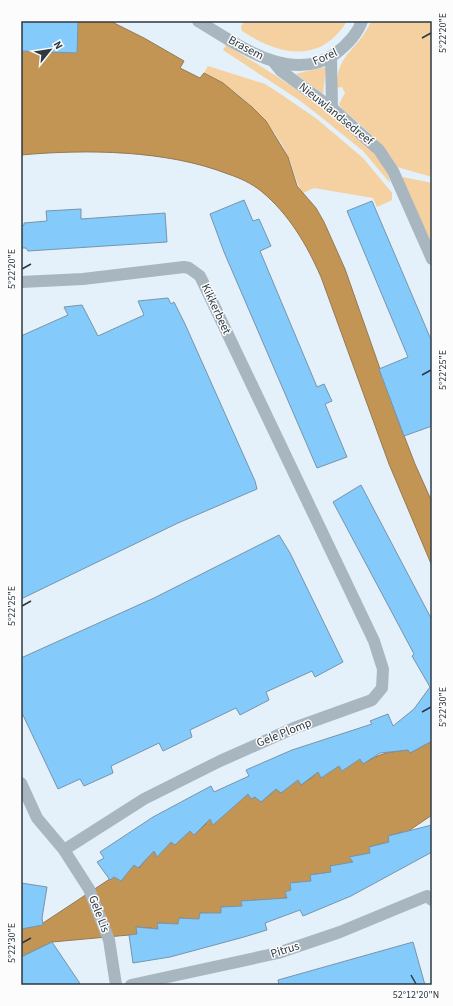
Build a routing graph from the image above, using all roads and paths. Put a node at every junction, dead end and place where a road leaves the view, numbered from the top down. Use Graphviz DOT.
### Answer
graph roads {
  1 [pos="198,21"];
  2 [pos="362,21"];
  3 [pos="331,57"];
  4 [pos="273,61"];
  5 [pos="332,108"];
  6 [pos="432,259"];
  7 [pos="21,282"];
  8 [pos="300,485"];
  9 [pos="21,782"];
  10 [pos="64,850"];
  11 [pos="432,900"];
  12 [pos="116,985"];
  13 [pos="131,985"];
  1 -- 4 [label="street, Brasem"];
  2 -- 3 [label="street, Forel"];
  3 -- 4 [label="street, Forel"];
  3 -- 5 [label="street"];
  4 -- 5 [label="street, Nieuwlandsedreef"];
  5 -- 6 [label="street, Nieuwlandsedreef"];
  7 -- 8 [label="street, Kikkerbeet"];
  8 -- 10 [label="street, Gele Plomp"];
  9 -- 10 [label="street"];
  10 -- 12 [label="street, Gele Lis"];
  11 -- 13 [label="street, Pitrus"];
}
